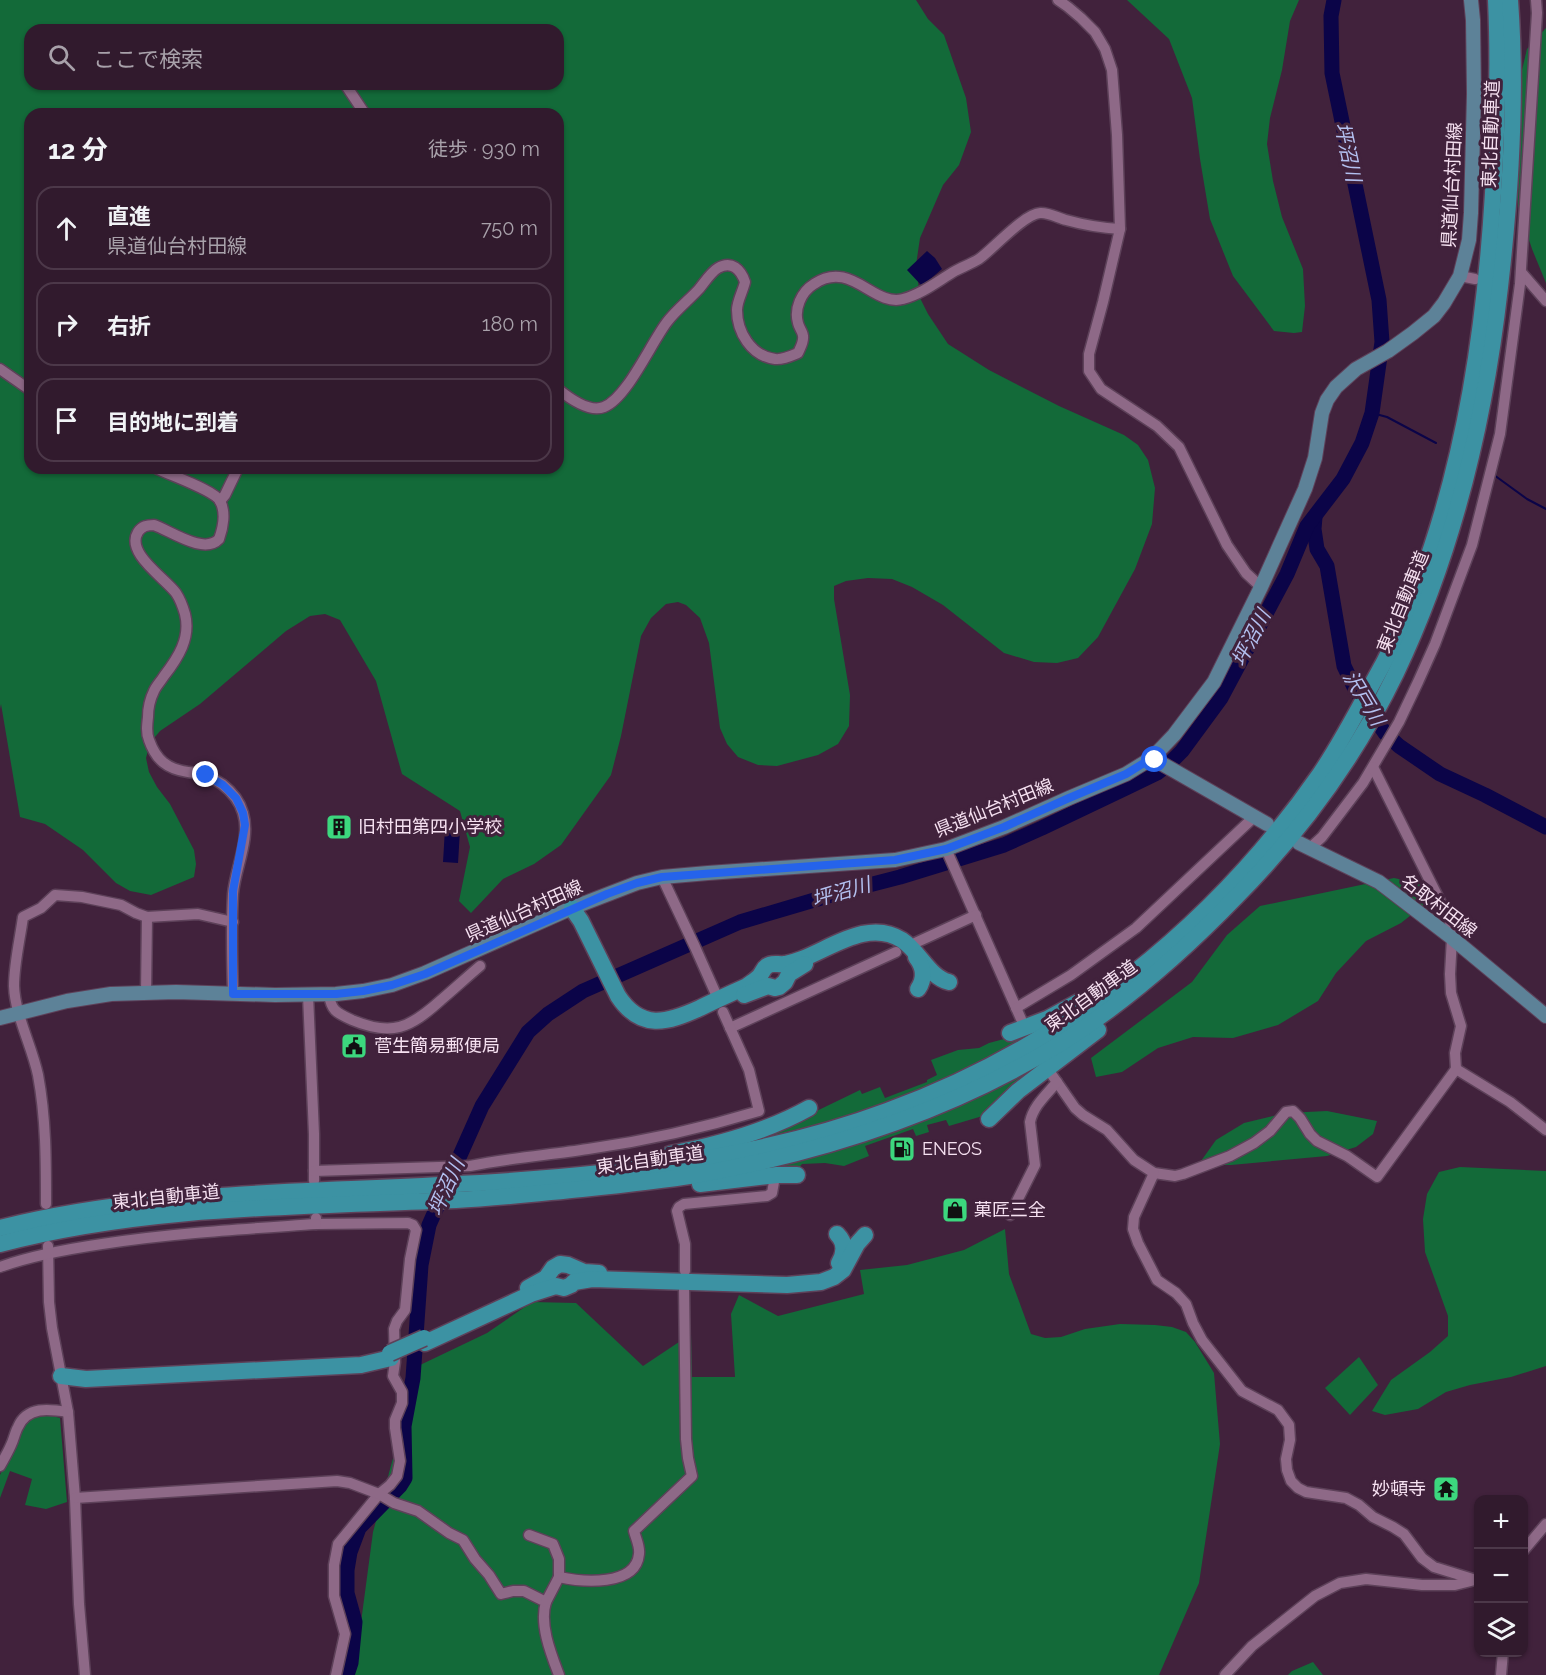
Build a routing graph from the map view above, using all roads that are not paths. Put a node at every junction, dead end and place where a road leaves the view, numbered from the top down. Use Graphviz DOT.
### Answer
graph roads {
  1 [pos="1058,0"];
  2 [pos="1471,0"];
  3 [pos="1496,0"];
  4 [pos="1510,0"];
  5 [pos="1536,0"];
  6 [pos="349,90"];
  7 [pos="361,108"];
  8 [pos="1120,229"];
  9 [pos="1521,272"];
  10 [pos="1460,276"];
  11 [pos="1475,279"];
  12 [pos="1546,301"];
  13 [pos="0,369"];
  14 [pos="24,386"];
  15 [pos="564,393"];
  16 [pos="170,474"];
  17 [pos="236,474"];
  18 [pos="220,501"];
  19 [pos="1261,587"];
  20 [pos="1154,759"];
  21 [pos="1373,767"];
  22 [pos="1254,817"];
  23 [pos="1267,824"];
  24 [pos="1304,845"];
  25 [pos="948,852"];
  26 [pos="662,877"];
  27 [pos="1224,901"];
  28 [pos="572,908"];
  29 [pos="976,915"];
  30 [pos="147,917"];
  31 [pos="233,922"];
  32 [pos="1452,938"];
  33 [pos="915,943"];
  34 [pos="896,951"];
  35 [pos="480,966"];
  36 [pos="950,982"];
  37 [pos="918,989"];
  38 [pos="714,992"];
  39 [pos="146,993"];
  40 [pos="233,994"];
  41 [pos="329,994"];
  42 [pos="308,995"];
  43 [pos="615,997"];
  44 [pos="19,1012"];
  45 [pos="723,1012"];
  46 [pos="1546,1016"];
  47 [pos="0,1018"];
  48 [pos="730,1028"];
  49 [pos="1010,1033"];
  50 [pos="1456,1070"];
  51 [pos="809,1108"];
  52 [pos="759,1111"];
  53 [pos="989,1119"];
  54 [pos="761,1123"];
  55 [pos="1546,1130"];
  56 [pos="1154,1173"];
  57 [pos="798,1175"];
  58 [pos="774,1182"];
  59 [pos="471,1188"];
  60 [pos="426,1193"];
  61 [pos="46,1204"];
  62 [pos="1010,1215"];
  63 [pos="0,1228"];
  64 [pos="837,1234"];
  65 [pos="865,1235"];
  66 [pos="0,1244"];
  67 [pos="48,1250"];
  68 [pos="0,1267"];
  69 [pos="685,1271"];
  70 [pos="684,1287"];
  71 [pos="424,1341"];
  72 [pos="61,1376"];
  73 [pos="68,1412"];
  74 [pos="0,1466"];
  75 [pos="384,1497"];
  76 [pos="75,1498"];
  77 [pos="1546,1524"];
  78 [pos="529,1535"];
  79 [pos="1525,1549"];
  80 [pos="559,1577"];
  81 [pos="1474,1578"];
  82 [pos="1474,1580"];
  83 [pos="546,1602"];
  84 [pos="1503,1657"];
  85 [pos="85,1675"];
  86 [pos="336,1675"];
  87 [pos="560,1675"];
  88 [pos="1225,1675"];
  89 [pos="1501,1675"];
  1 -- 8 [label="street"];
  2 -- 10 [label="main road, 県道仙台村田線"];
  3 -- 27 [label="highway, 東北自動車道"];
  4 -- 27 [label="highway, 東北自動車道"];
  5 -- 9 [label="street"];
  6 -- 7 [label="street"];
  8 -- 15 [label="street"];
  8 -- 19 [label="street"];
  9 -- 12 [label="street"];
  9 -- 21 [label="street"];
  10 -- 11 [label="street"];
  10 -- 19 [label="main road, 県道仙台村田線"];
  13 -- 14 [label="street"];
  16 -- 18 [label="street"];
  17 -- 18 [label="street"];
  18 -- 31 [label="street"];
  19 -- 20 [label="main road, 県道仙台村田線"];
  20 -- 22 [label="main road"];
  20 -- 25 [label="main road, 県道仙台村田線"];
  21 -- 24 [label="street"];
  21 -- 32 [label="street"];
  22 -- 23 [label="main road"];
  22 -- 29 [label="street"];
  24 -- 32 [label="main road, 名取村田線"];
  25 -- 26 [label="main road, 県道仙台村田線"];
  25 -- 29 [label="street"];
  26 -- 28 [label="main road, 県道仙台村田線"];
  26 -- 38 [label="street"];
  27 -- 49 [label="highway"];
  27 -- 53 [label="highway"];
  27 -- 59 [label="highway, 東北自動車道"];
  28 -- 41 [label="main road, 県道仙台村田線"];
  28 -- 43 [label="highway"];
  29 -- 33 [label="street"];
  30 -- 31 [label="street"];
  30 -- 39 [label="street"];
  30 -- 44 [label="street"];
  31 -- 40 [label="street"];
  32 -- 46 [label="main road, 名取村田線"];
  32 -- 50 [label="street"];
  34 -- 48 [label="street"];
  35 -- 41 [label="street"];
  36 -- 43 [label="highway"];
  37 -- 43 [label="highway"];
  39 -- 40 [label="main road, 県道仙台村田線"];
  39 -- 44 [label="main road, 県道仙台村田線"];
  40 -- 42 [label="main road, 県道仙台村田線"];
  41 -- 42 [label="main road, 県道仙台村田線"];
  42 -- 52 [label="street"];
  44 -- 47 [label="main road, 県道仙台村田線"];
  44 -- 61 [label="street"];
  45 -- 48 [label="street"];
  48 -- 52 [label="street"];
  50 -- 55 [label="street"];
  50 -- 56 [label="street"];
  51 -- 59 [label="highway"];
  52 -- 54 [label="street"];
  56 -- 62 [label="street"];
  56 -- 81 [label="street"];
  57 -- 59 [label="highway"];
  58 -- 69 [label="street"];
  59 -- 60 [label="highway, 東北自動車道"];
  59 -- 60 [label="highway, 東北自動車道"];
  60 -- 63 [label="highway, 東北自動車道"];
  60 -- 66 [label="highway, 東北自動車道"];
  64 -- 71 [label="highway"];
  65 -- 71 [label="highway"];
  67 -- 68 [label="street"];
  67 -- 72 [label="street"];
  67 -- 75 [label="street"];
  70 -- 80 [label="street"];
  71 -- 72 [label="highway, bridge"];
  72 -- 73 [label="street"];
  73 -- 74 [label="street"];
  73 -- 76 [label="street"];
  75 -- 76 [label="street"];
  75 -- 83 [label="street"];
  75 -- 86 [label="street"];
  76 -- 85 [label="street"];
  77 -- 79 [label="street"];
  78 -- 80 [label="street"];
  80 -- 83 [label="street"];
  82 -- 88 [label="street"];
  83 -- 87 [label="street"];
  84 -- 89 [label="street"];
}
